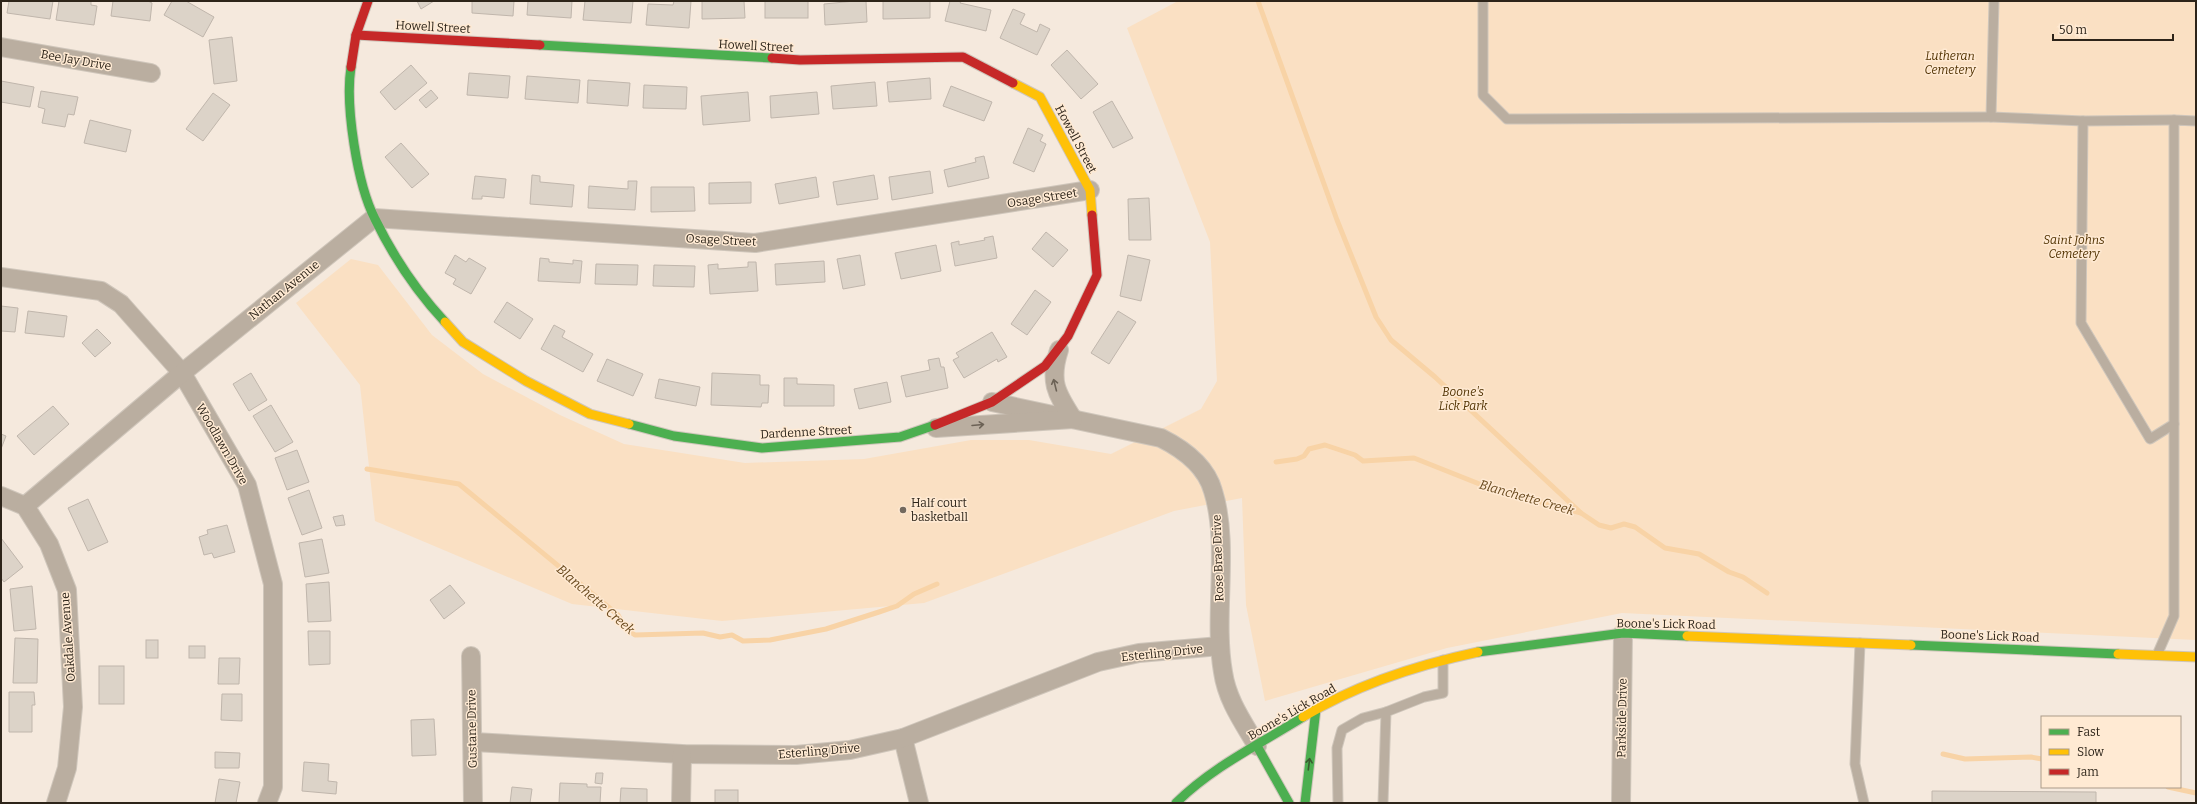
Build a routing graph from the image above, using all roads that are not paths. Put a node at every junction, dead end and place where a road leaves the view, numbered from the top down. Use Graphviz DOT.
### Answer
graph roads {
  1 [pos="368,1"];
  2 [pos="1483,1"];
  3 [pos="1994,1"];
  4 [pos="356,35"];
  5 [pos="1,46"];
  6 [pos="151,73"];
  7 [pos="1991,117"];
  8 [pos="2174,120"];
  9 [pos="2084,121"];
  10 [pos="2196,121"];
  11 [pos="1090,190"];
  12 [pos="374,218"];
  13 [pos="1,277"];
  14 [pos="1061,345"];
  15 [pos="182,373"];
  16 [pos="992,402"];
  17 [pos="1073,419"];
  18 [pos="2174,424"];
  19 [pos="926,429"];
  20 [pos="1,496"];
  21 [pos="25,506"];
  22 [pos="1623,633"];
  23 [pos="1860,643"];
  24 [pos="1220,646"];
  25 [pos="2157,655"];
  26 [pos="471,656"];
  27 [pos="2196,657"];
  28 [pos="1443,660"];
  29 [pos="1316,709"];
  30 [pos="1386,712"];
  31 [pos="904,738"];
  32 [pos="474,742"];
  33 [pos="1257,746"];
  34 [pos="682,754"];
  35 [pos="56,803"];
  36 [pos="267,803"];
  37 [pos="473,803"];
  38 [pos="681,803"];
  39 [pos="919,803"];
  40 [pos="1176,803"];
  41 [pos="1289,803"];
  42 [pos="1305,803"];
  43 [pos="1338,803"];
  44 [pos="1383,803"];
  45 [pos="1621,803"];
  46 [pos="1864,803"];
  1 -- 4 [label="street"];
  2 -- 7 [label="lane"];
  3 -- 7 [label="lane"];
  4 -- 11 [label="street, Howell Street"];
  4 -- 12 [label="street"];
  5 -- 6 [label="street, Bee Jay Drive"];
  7 -- 9 [label="lane"];
  8 -- 9 [label="lane"];
  8 -- 10 [label="lane"];
  8 -- 18 [label="lane"];
  9 -- 18 [label="lane"];
  11 -- 12 [label="street, Osage Street"];
  11 -- 14 [label="street, Dardenne Street"];
  12 -- 15 [label="street, Nathan Avenue"];
  12 -- 19 [label="street, Dardenne Street"];
  13 -- 15 [label="street, Woodlawn Drive"];
  14 -- 16 [label="street, Dardenne Street"];
  17 -- 14 [label="street, one-way"];
  15 -- 21 [label="street, Nathan Avenue"];
  15 -- 36 [label="street, Woodlawn Drive"];
  16 -- 17 [label="street, Rose Brae Drive"];
  16 -- 19 [label="street, Dardenne Street"];
  19 -- 17 [label="street, one-way"];
  17 -- 24 [label="street, Rose Brae Drive"];
  18 -- 25 [label="lane"];
  20 -- 21 [label="street"];
  21 -- 35 [label="street, Oakdale Avenue"];
  22 -- 23 [label="street, Boone's Lick Road"];
  22 -- 28 [label="street, Boone's Lick Road"];
  22 -- 45 [label="street, Parkside Drive"];
  23 -- 25 [label="street, Boone's Lick Road"];
  23 -- 46 [label="lane"];
  24 -- 31 [label="street, Esterling Drive"];
  24 -- 33 [label="street, Rose Brae Drive"];
  25 -- 27 [label="street, Boone's Lick Road"];
  26 -- 32 [label="street, Gustane Drive"];
  28 -- 29 [label="street, Boone's Lick Road"];
  28 -- 30 [label="lane"];
  29 -- 33 [label="street, Boone's Lick Road"];
  42 -- 29 [label="street, one-way"];
  30 -- 43 [label="lane"];
  30 -- 44 [label="lane"];
  31 -- 34 [label="street, Esterling Drive"];
  31 -- 39 [label="street"];
  32 -- 34 [label="street, Esterling Drive"];
  32 -- 37 [label="street, Gustane Drive"];
  33 -- 40 [label="street, Boone's Lick Road"];
  33 -- 41 [label="street"];
  34 -- 38 [label="street"];
}
